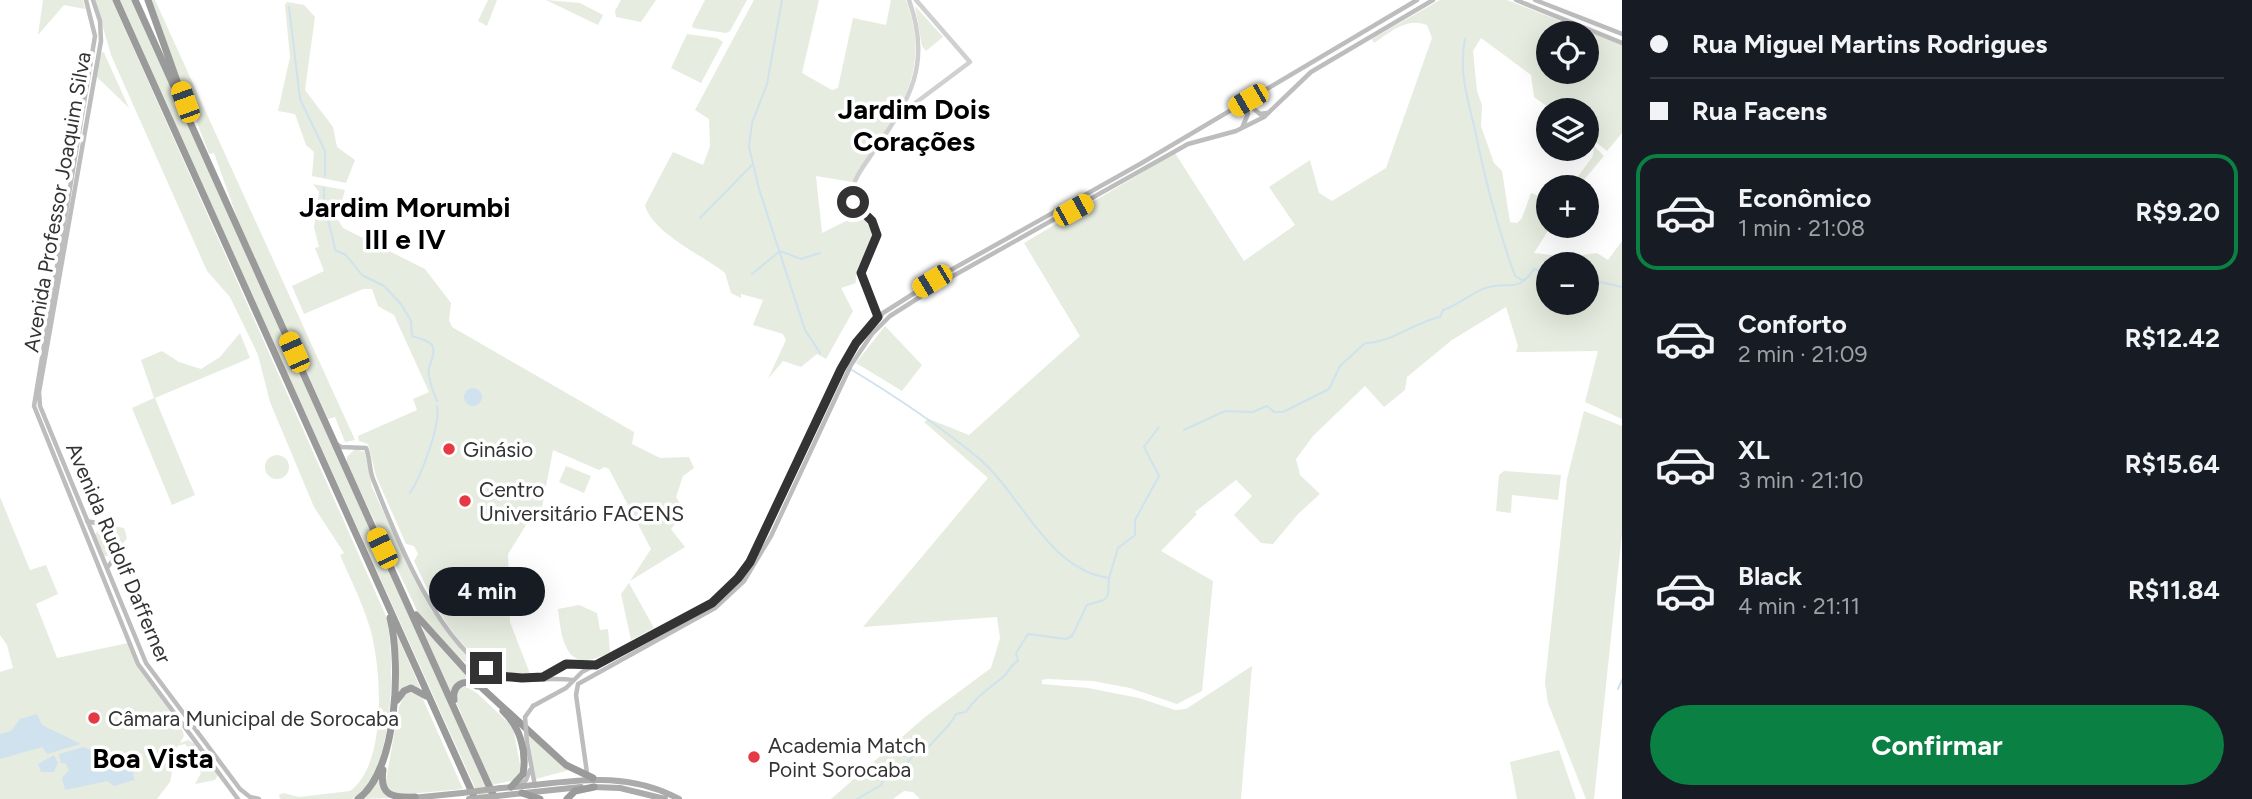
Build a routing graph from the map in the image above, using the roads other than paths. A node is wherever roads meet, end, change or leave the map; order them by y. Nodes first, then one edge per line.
1 (86, 0) edge
2 (116, 0) edge
3 (135, 0) edge
4 (148, 0) edge
5 (909, 0) edge
6 (1418, 0) edge
7 (1433, 0) edge
8 (1516, 0) edge
9 (1535, 0) edge
10 (917, 1) edge
11 (93, 2) edge
12 (911, 7) junction
13 (1622, 34) edge
14 (1622, 43) edge
15 (106, 51) dead end
16 (99, 52) junction
17 (1261, 92) junction
18 (910, 93) junction
19 (918, 100) junction
20 (1232, 109) junction
21 (1271, 111) junction
22 (901, 114) junction
23 (1242, 129) junction
24 (201, 150) junction
25 (978, 255) junction
26 (971, 267) junction
27 (890, 316) junction
28 (878, 317) junction
29 (823, 405) junction
30 (37, 406) junction
31 (819, 435) junction
32 (332, 437) junction
33 (354, 447) junction
34 (347, 471) junction
35 (86, 521) junction
36 (100, 524) dead end
37 (765, 531) junction
38 (769, 541) junction
39 (116, 556) dead end
40 (106, 569) junction
41 (385, 597) junction
42 (405, 597) junction
43 (629, 647) junction
44 (614, 662) junction
45 (596, 665) junction
46 (566, 674) junction
47 (543, 677) junction
48 (587, 677) junction
49 (437, 714) junction
50 (460, 721) junction
51 (189, 722) junction
52 (183, 727) junction
53 (200, 736) junction
54 (192, 739) junction
55 (530, 766) junction
56 (593, 778) junction
57 (534, 784) junction
58 (594, 787) junction
59 (505, 790) junction
60 (523, 793) joint
61 (540, 795) edge
62 (415, 797) edge
63 (238, 799) edge
64 (259, 799) edge
65 (358, 799) edge
66 (404, 799) edge
67 (469, 799) edge
68 (475, 799) edge
69 (495, 799) edge
70 (566, 799) edge
71 (665, 799) edge
72 (679, 799) edge

1 - 30 main road, Avenida Professor Joaquim Silva
2 - 41 highway
3 - 24 highway
4 - 24 highway
5 - 12 street
6 - 17 main road
7 - 21 main road
8 - 14 main road
9 - 13 main road
10 - 12 street
10 - 19 street
11 - 16 main road, Avenida Professor Joaquim Silva
12 - 18 street
15 - 16 main road
16 - 30 main road, Avenida Professor Joaquim Silva
17 - 20 main road
17 - 21 main road
18 - 19 street
18 - 22 street
19 - 22 street
20 - 23 main road
20 - 25 main road
21 - 23 main road
22 - 28 street
23 - 26 main road
24 - 32 highway
25 - 26 main road
25 - 28 main road
26 - 27 main road
27 - 28 main road
27 - 31 main road
28 - 29 main road
29 - 31 main road
29 - 37 main road
30 - 35 main road, Avenida Rudolf Dafferner
30 - 52 main road, Avenida Rudolf Dafferner
31 - 38 main road
32 - 33 main road
32 - 34 highway
33 - 34 main road
33 - 47 main road
34 - 42 highway
35 - 36 main road
35 - 40 main road, Avenida Rudolf Dafferner
37 - 38 main road
37 - 43 main road
38 - 44 main road
39 - 40 main road
40 - 51 main road, Avenida Rudolf Dafferner
41 - 49 highway
41 - 65 highway
42 - 50 highway
42 - 56 highway
43 - 44 main road
43 - 45 main road
44 - 48 main road
45 - 46 main road
45 - 46 main road
46 - 47 main road
46 - 47 main road
46 - 48 main road
46 - 55 main road, bridge
48 - 56 main road
49 - 62 highway
49 - 68 highway
50 - 59 highway
50 - 69 highway
51 - 52 main road
51 - 53 main road, Avenida Rudolf Dafferner
52 - 54 main road, Avenida Rudolf Dafferner
53 - 54 main road
53 - 64 main road, Avenida Rudolf Dafferner
54 - 63 main road, Avenida Rudolf Dafferner
55 - 57 main road
55 - 59 main road
56 - 57 main road
56 - 72 main road
57 - 59 main road
57 - 61 main road
58 - 61 main road
58 - 70 highway
58 - 71 main road
59 - 60 main road
59 - 62 main road, bridge
59 - 67 main road, bridge
60 - 61 highway
62 - 66 main road

